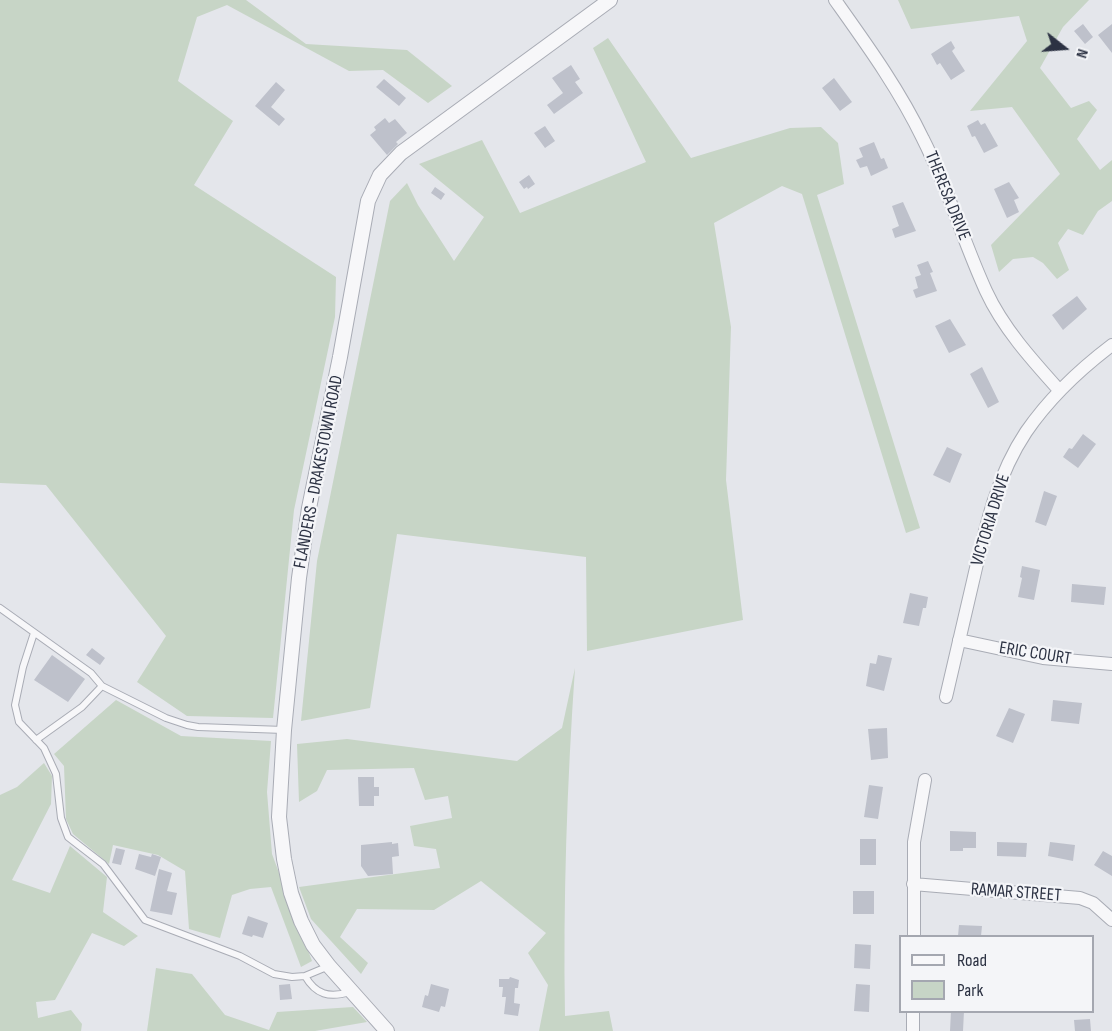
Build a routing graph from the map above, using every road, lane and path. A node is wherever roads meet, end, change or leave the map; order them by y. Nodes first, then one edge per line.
1 (610, 0) edge
2 (834, 0) edge
3 (1112, 345) edge
4 (1059, 390) junction
5 (0, 608) edge
6 (34, 633) junction
7 (959, 640) junction
8 (1112, 664) edge
9 (102, 686) junction
10 (946, 697) dead end
11 (284, 730) junction
12 (36, 741) junction
13 (925, 780) dead end
14 (913, 885) junction
15 (1112, 920) edge
16 (914, 935) edge
17 (329, 966) junction
18 (305, 976) junction
19 (351, 992) junction
20 (913, 1013) edge
21 (387, 1031) edge
22 (913, 1031) edge

1 - 11 street, FLANDERS - DRAKESTOWN ROAD
2 - 4 street, THERESA DRIVE
3 - 4 street, VICTORIA DRIVE
4 - 7 street, VICTORIA DRIVE
5 - 6 lane
6 - 9 lane
6 - 12 lane
7 - 8 street, ERIC COURT
7 - 10 street, VICTORIA DRIVE
9 - 11 lane
9 - 12 lane
11 - 17 street, FLANDERS - DRAKESTOWN ROAD
12 - 18 lane
13 - 14 street
14 - 15 street, RAMAR STREET
14 - 16 street
17 - 18 lane
17 - 19 street, FLANDERS - DRAKESTOWN ROAD
18 - 19 lane
19 - 21 street, FLANDERS - DRAKESTOWN ROAD
20 - 22 street

